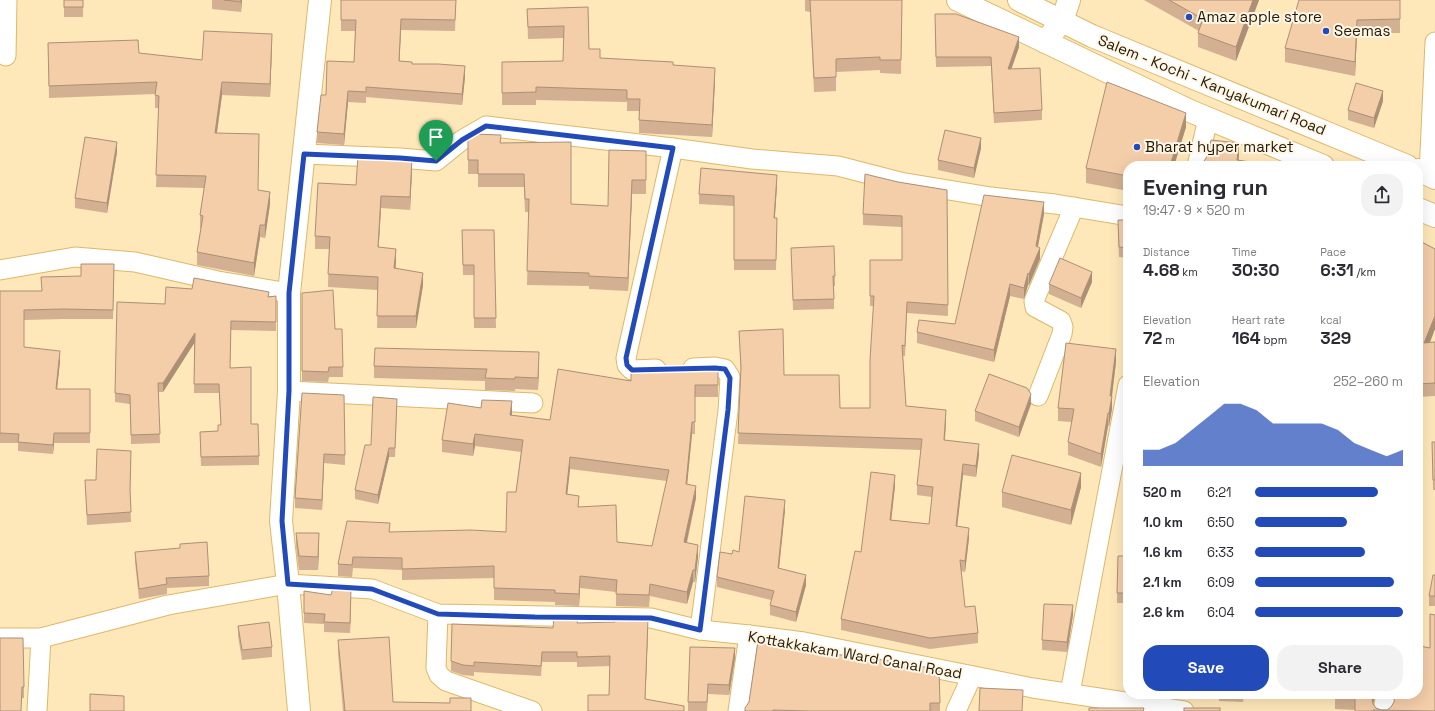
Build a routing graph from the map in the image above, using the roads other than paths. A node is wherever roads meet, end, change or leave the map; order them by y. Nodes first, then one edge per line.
1 (7, 0) edge
2 (320, 0) edge
3 (958, 0) edge
4 (1019, 0) edge
5 (1069, 0) edge
6 (1062, 21) junction
7 (1045, 42) junction
8 (1435, 42) edge
9 (6, 56) dead end
10 (1208, 119) junction
11 (673, 148) junction
12 (304, 154) junction
13 (1198, 161) edge
14 (1311, 161) edge
15 (1395, 161) edge
16 (1427, 174) edge
17 (1074, 207) junction
18 (1423, 211) edge
19 (1123, 215) edge
20 (1435, 216) edge
21 (0, 270) edge
22 (289, 293) junction
23 (289, 391) junction
24 (1038, 396) dead end
25 (533, 403) dead end
26 (1123, 412) edge
27 (288, 584) junction
28 (438, 614) junction
29 (700, 630) junction
30 (749, 635) junction
31 (0, 638) edge
32 (41, 638) junction
33 (972, 676) junction
34 (1070, 694) junction
35 (1385, 699) edge
36 (37, 711) edge
37 (299, 711) edge
38 (532, 711) edge
39 (738, 711) edge
40 (956, 711) edge
41 (1184, 711) edge
42 (1383, 711) edge

1 - 9 street
2 - 12 main road
3 - 7 main road, Salem - Kochi - Kanyakumari Road
4 - 6 main road, Salem - Kochi - Kanyakumari Road
5 - 6 main road
6 - 7 main road
6 - 15 main road, Salem - Kochi - Kanyakumari Road
7 - 10 main road, Salem - Kochi - Kanyakumari Road
8 - 16 street
10 - 13 street
10 - 14 main road, Salem - Kochi - Kanyakumari Road
11 - 12 street
11 - 17 street
11 - 29 street
12 - 22 main road
17 - 19 street
17 - 24 street
18 - 20 main road
21 - 22 street
22 - 23 main road
23 - 25 street
23 - 27 main road
26 - 34 street
27 - 28 street, Kottakkakam Ward Canal Road
27 - 32 street, Kottakkakam Ward Canal Road
27 - 37 main road
28 - 29 street, Kottakkakam Ward Canal Road
28 - 38 street
29 - 30 street, Kottakkakam Ward Canal Road
30 - 33 street, Kottakkakam Ward Canal Road
30 - 39 street
31 - 32 street, Kottakkakam Ward Canal Road
32 - 36 street
33 - 34 street, Kottakkakam Ward Canal Road
33 - 40 street
34 - 41 street, Kottakkakam Ward Canal Road
35 - 42 street

